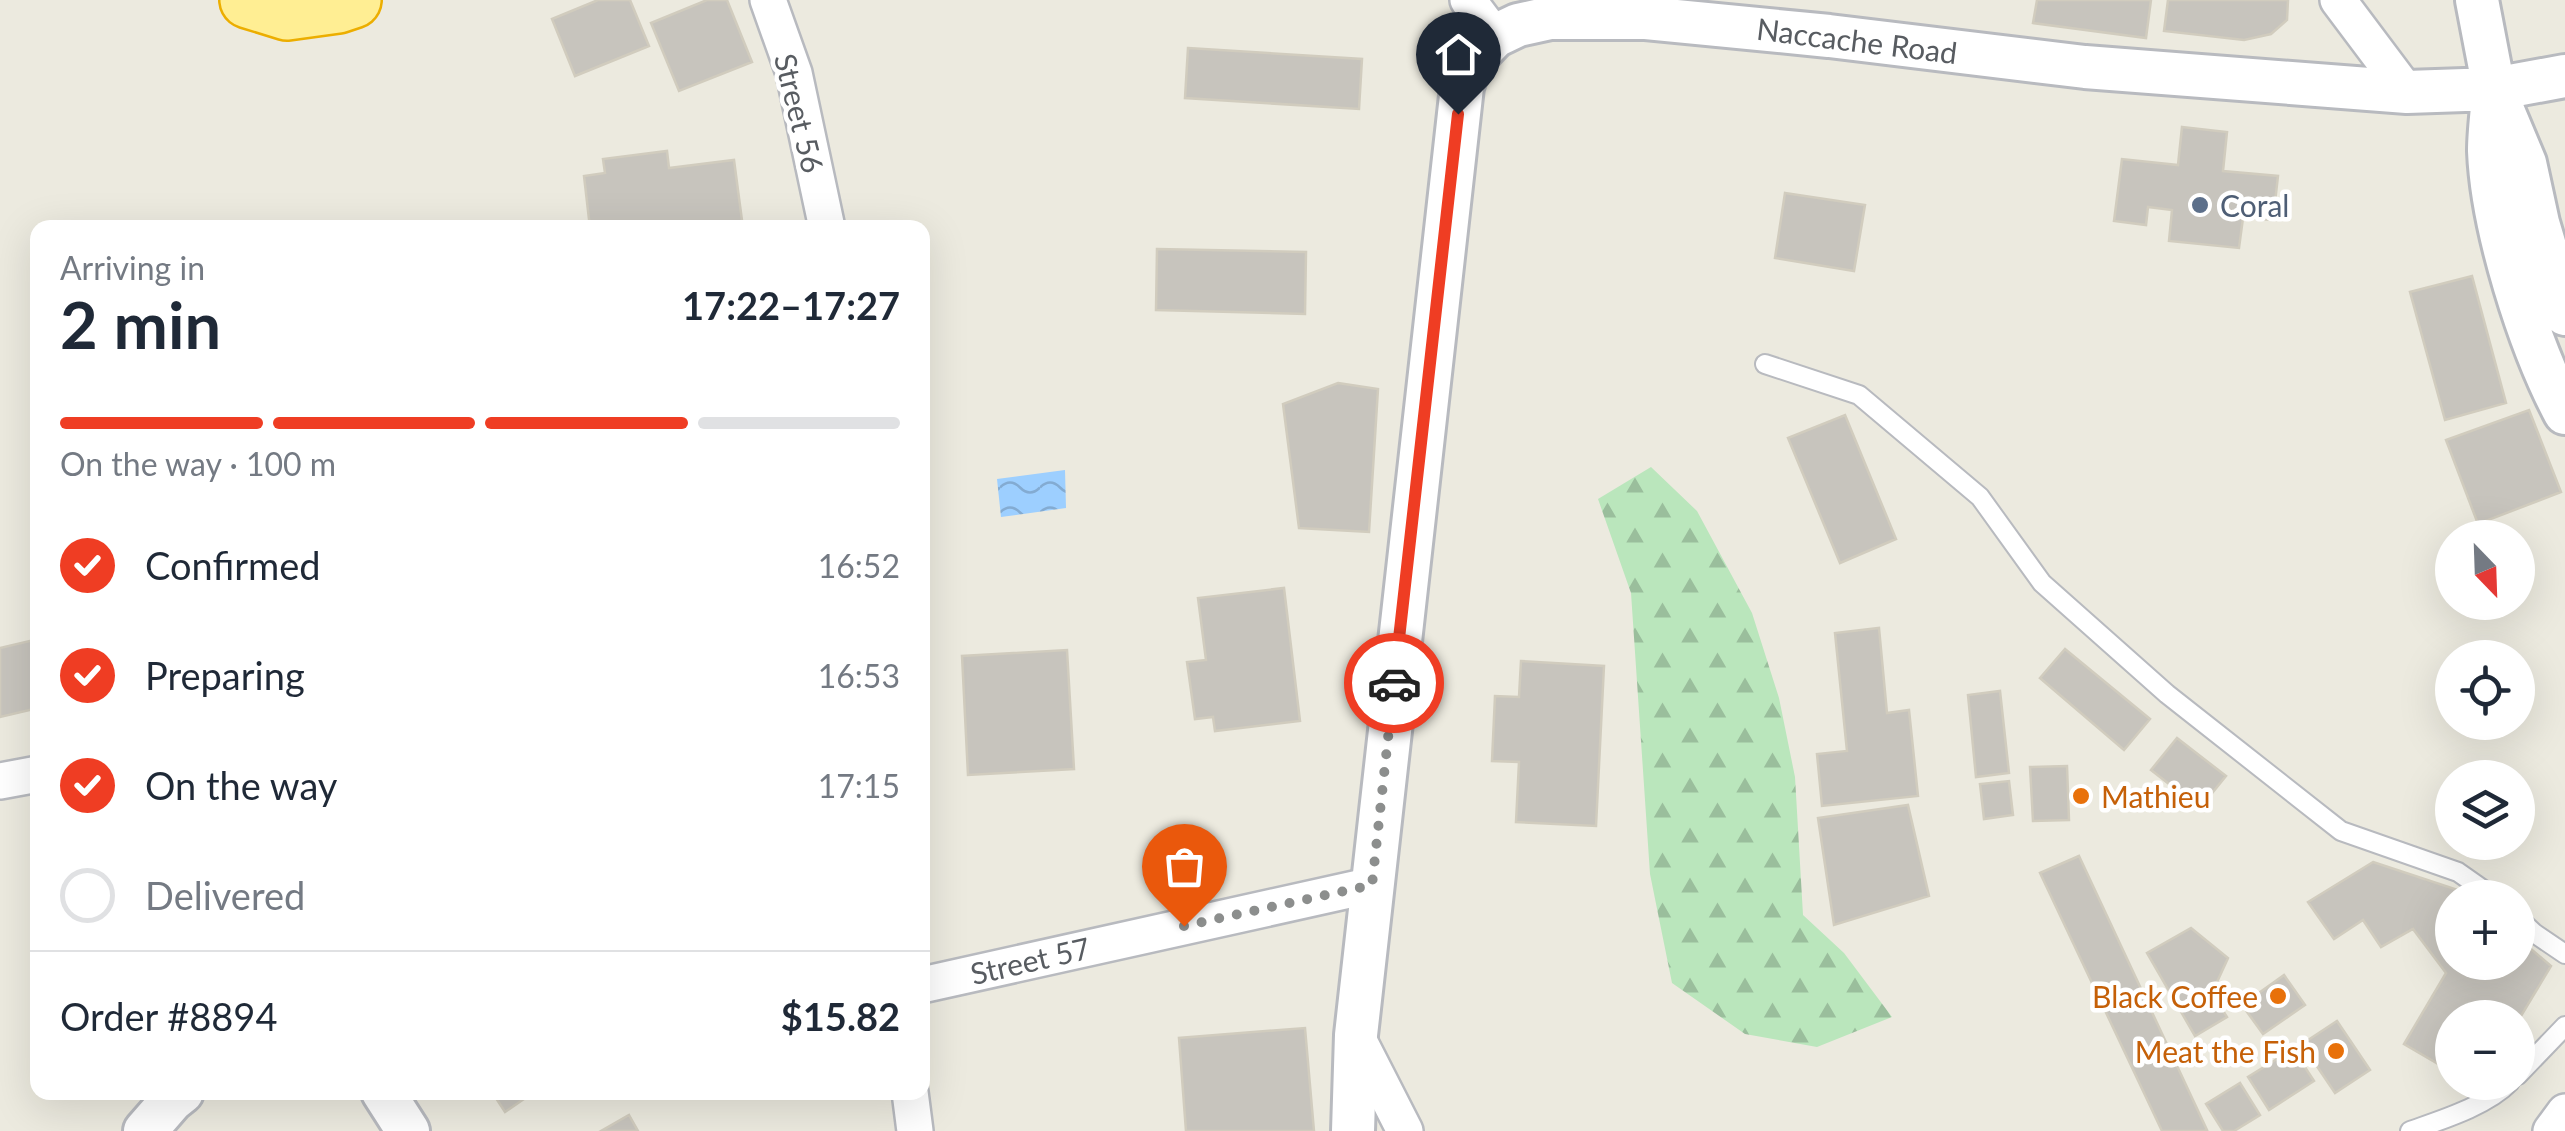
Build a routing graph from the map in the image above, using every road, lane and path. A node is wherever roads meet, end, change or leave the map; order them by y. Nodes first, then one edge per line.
1 (248, 0) edge
2 (352, 0) edge
3 (768, 0) edge
4 (1468, 0) edge
5 (2338, 0) edge
6 (2477, 0) edge
7 (1494, 36) junction
8 (2565, 76) edge
9 (2494, 89) junction
10 (2407, 92) junction
11 (826, 220) edge
12 (2565, 314) edge
13 (1764, 364) dead end
14 (2565, 413) edge
15 (30, 775) edge
16 (0, 781) edge
17 (2469, 880) edge
18 (1372, 885) junction
19 (2535, 934) edge
20 (2565, 954) edge
21 (930, 983) edge
22 (2565, 1026) edge
23 (1356, 1035) junction
24 (2535, 1057) edge
25 (175, 1100) edge
26 (388, 1100) edge
27 (911, 1100) edge
28 (2483, 1100) edge
29 (2565, 1112) edge
30 (146, 1131) edge
31 (408, 1131) edge
32 (915, 1131) edge
33 (1353, 1131) edge
34 (1405, 1131) edge
35 (2410, 1131) edge
36 (2550, 1131) edge

1 - 2 highway
3 - 11 street, Street 56
4 - 7 street
5 - 10 street
6 - 9 street
7 - 10 street, Naccache Road
7 - 18 street
8 - 9 street, Naccache Road
9 - 10 street, Naccache Road
9 - 12 street
9 - 14 street
13 - 17 lane
15 - 16 street
18 - 21 street, Street 57
18 - 23 street
19 - 20 lane
22 - 24 lane
23 - 33 street
23 - 34 street
25 - 30 street
26 - 31 street
27 - 32 street
28 - 35 lane
29 - 36 street

